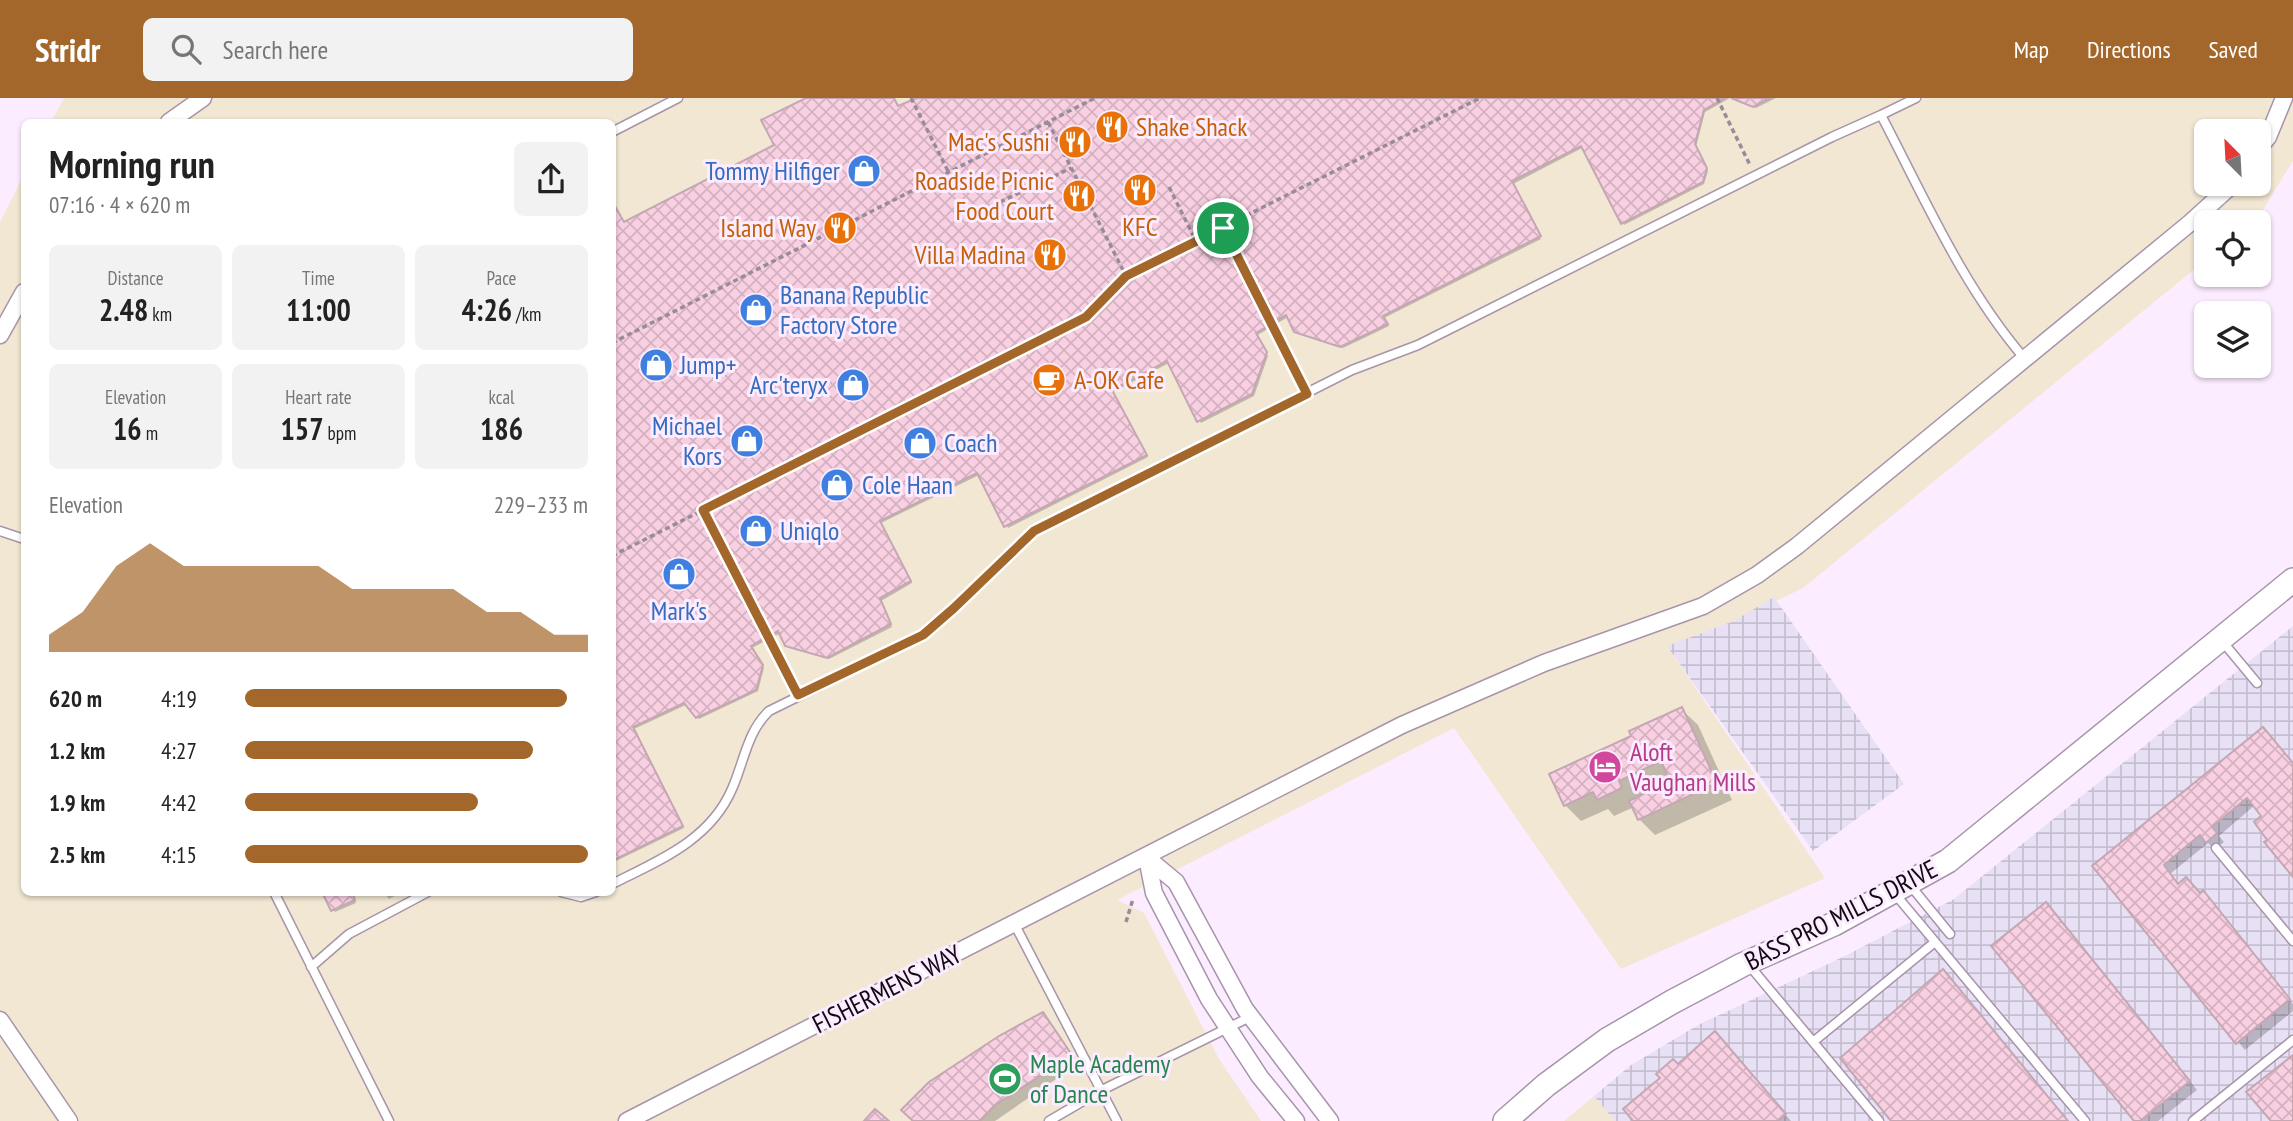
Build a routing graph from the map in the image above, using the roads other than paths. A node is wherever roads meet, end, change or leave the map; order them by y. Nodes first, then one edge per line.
1 (203, 98) edge
2 (678, 98) edge
3 (1916, 98) edge
4 (2284, 98) edge
5 (1881, 116) junction
6 (173, 119) edge
7 (2272, 122) edge
8 (616, 130) edge
9 (2219, 196) edge
10 (21, 297) edge
11 (0, 335) edge
12 (2025, 359) junction
13 (0, 531) edge
14 (21, 538) edge
15 (2293, 580) edge
16 (2222, 641) junction
17 (2257, 683) dead end
18 (2216, 848) dead end
19 (1147, 858) junction
20 (616, 882) edge
21 (1901, 887) junction
22 (276, 896) edge
23 (420, 896) edge
24 (1015, 925) junction
25 (1950, 934) dead end
26 (2293, 941) edge
27 (1935, 942) junction
28 (1747, 962) junction
29 (311, 967) junction
30 (1250, 1017) junction
31 (0, 1020) edge
32 (1228, 1028) junction
33 (2293, 1040) edge
34 (1813, 1042) junction
35 (1102, 1090) junction
36 (69, 1121) edge
37 (389, 1121) edge
38 (627, 1121) edge
39 (1049, 1121) edge
40 (1117, 1121) edge
41 (1296, 1121) edge
42 (1330, 1121) edge
43 (1505, 1121) edge
44 (1879, 1121) edge
45 (2085, 1121) edge
46 (2193, 1121) edge

1 - 6 street
2 - 8 lane
3 - 5 lane
4 - 7 street
5 - 12 lane
5 - 20 lane
9 - 12 street, FISHERMENS WAY
10 - 11 street
12 - 19 street, FISHERMENS WAY
13 - 14 lane
15 - 16 street, BASS PRO MILLS DRIVE
16 - 17 lane
16 - 21 street, BASS PRO MILLS DRIVE
18 - 26 lane
19 - 24 street, FISHERMENS WAY
19 - 30 street
19 - 32 street
21 - 25 lane
21 - 27 lane
21 - 28 street, BASS PRO MILLS DRIVE
22 - 29 lane
23 - 29 lane
24 - 35 lane
24 - 38 street, FISHERMENS WAY
27 - 34 lane
27 - 45 lane
28 - 34 lane
28 - 43 street, BASS PRO MILLS DRIVE
29 - 37 lane
30 - 32 lane
30 - 42 street
31 - 36 street
32 - 35 lane
32 - 41 street
33 - 46 lane
34 - 44 lane
35 - 39 lane
35 - 40 lane

